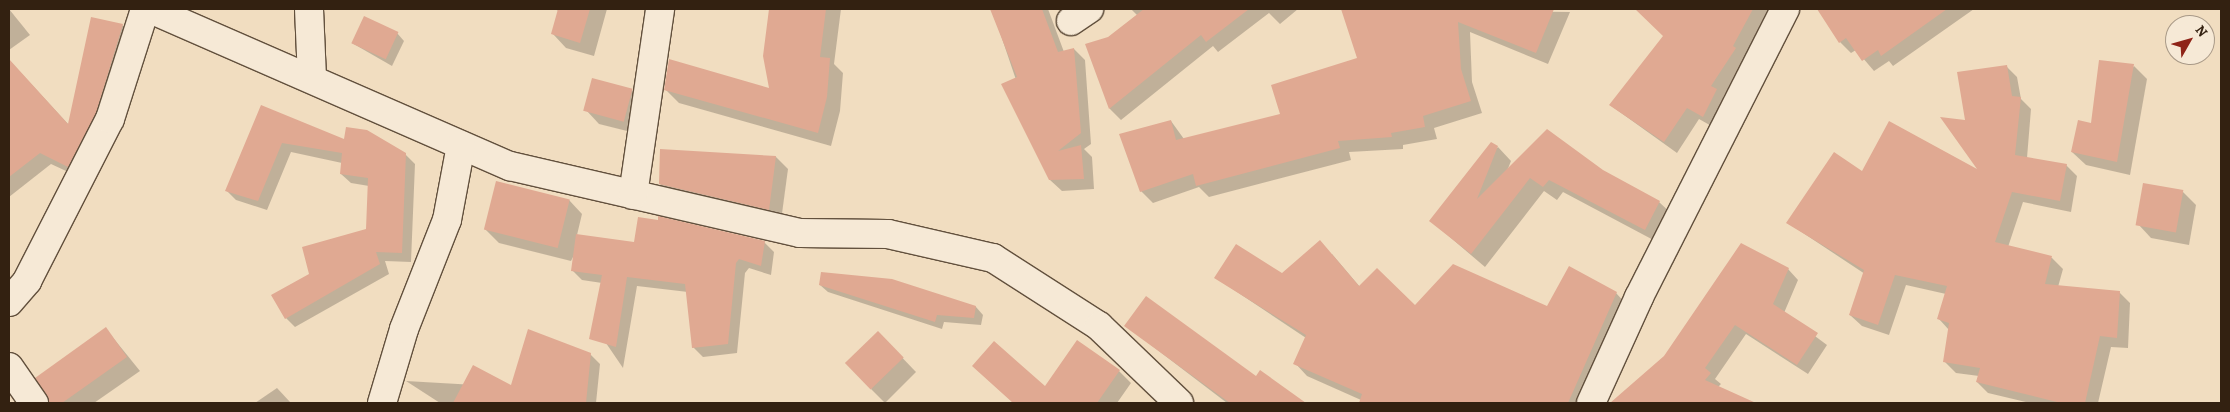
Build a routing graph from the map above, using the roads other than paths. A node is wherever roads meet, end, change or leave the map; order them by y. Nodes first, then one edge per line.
1 (145, 9) edge
2 (150, 9) edge
3 (310, 9) edge
4 (660, 9) edge
5 (1785, 9) edge
6 (312, 77) junction
7 (461, 145) junction
8 (633, 196) junction
9 (9, 302) edge
10 (9, 367) edge
11 (1162, 398) edge
12 (34, 403) edge
13 (382, 403) edge
14 (1591, 403) edge

1 - 9 street
2 - 6 street
3 - 6 street
4 - 8 street
5 - 14 street
6 - 7 street
7 - 8 street
7 - 13 street
8 - 11 street
10 - 12 street

